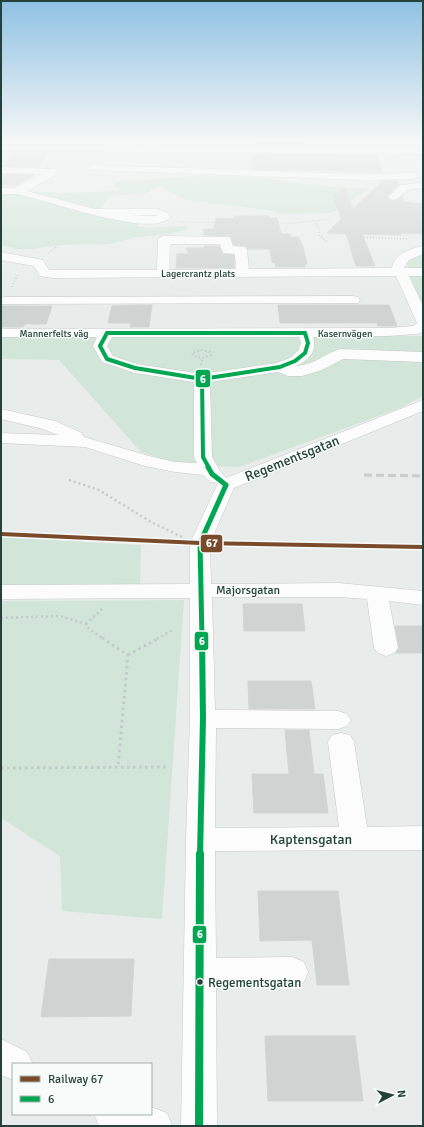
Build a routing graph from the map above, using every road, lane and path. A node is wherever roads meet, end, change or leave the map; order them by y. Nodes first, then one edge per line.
1 (26, 194) edge
2 (46, 194) edge
3 (397, 194) edge
4 (36, 196) junction
5 (393, 197) dead end
6 (329, 219) dead end
7 (320, 220) junction
8 (158, 221) joint
9 (358, 237) dead end
10 (390, 238) dead end
11 (327, 242) dead end
12 (56, 247) dead end
13 (423, 250) edge
14 (50, 251) dead end
15 (1, 256) edge
16 (423, 272) edge
17 (243, 273) junction
18 (400, 273) junction
19 (163, 274) junction
20 (353, 300) dead end
21 (5, 301) dead end
22 (423, 321) edge
23 (423, 326) edge
24 (1, 333) edge
25 (107, 333) junction
26 (305, 333) junction
27 (423, 357) edge
28 (203, 358) junction
29 (280, 367) junction
30 (202, 372) junction
31 (423, 405) edge
32 (1, 414) edge
33 (1, 438) edge
34 (87, 442) junction
35 (210, 470) junction
36 (69, 480) dead end
37 (226, 484) junction
38 (202, 540) junction
39 (200, 590) junction
40 (1, 592) edge
41 (377, 594) junction
42 (423, 598) edge
43 (1, 618) edge
44 (174, 629) dead end
45 (386, 648) dead end
46 (128, 655) junction
47 (203, 719) junction
48 (118, 767) junction
49 (167, 767) dead end
50 (1, 768) edge
51 (423, 838) edge
52 (355, 839) junction
53 (200, 840) junction
54 (292, 972) dead end
55 (200, 973) junction
56 (1, 1056) edge
57 (13, 1063) edge
58 (116, 1115) edge
59 (154, 1126) edge
60 (199, 1126) edge

1 - 4 street
2 - 4 street
3 - 5 street
4 - 8 street
6 - 7 path
7 - 8 path
7 - 11 path
9 - 10 path
12 - 14 path
13 - 18 street
15 - 19 street, Lagercrantz plats
16 - 18 street, Lagercrantz plats
17 - 18 street, Lagercrantz plats
17 - 19 street, Lagercrantz plats
17 - 19 street
18 - 22 street
20 - 21 street
23 - 26 street, Kasernvägen
24 - 25 street, Mannerfelts väg
25 - 26 street, Mannerfelts väg
25 - 30 street, Kasernvägen
26 - 29 street, Kasernvägen
27 - 29 street
28 - 28 path
28 - 30 path
29 - 30 street, Kasernvägen
30 - 35 street
31 - 37 street, Regementsgatan
32 - 34 street
33 - 34 street
34 - 35 street
35 - 37 street
36 - 38 path
37 - 38 street
38 - 39 street
39 - 40 street, Majorsgatan
39 - 41 street, Majorsgatan
39 - 47 street
41 - 42 street, Majorsgatan
41 - 45 street
43 - 46 path
44 - 46 path
46 - 48 path
47 - 52 street
47 - 53 street
48 - 49 path
48 - 50 path
51 - 52 street, Kaptensgatan
52 - 53 street, Kaptensgatan
53 - 55 street
54 - 55 street
55 - 60 street
56 - 57 street
58 - 59 street

